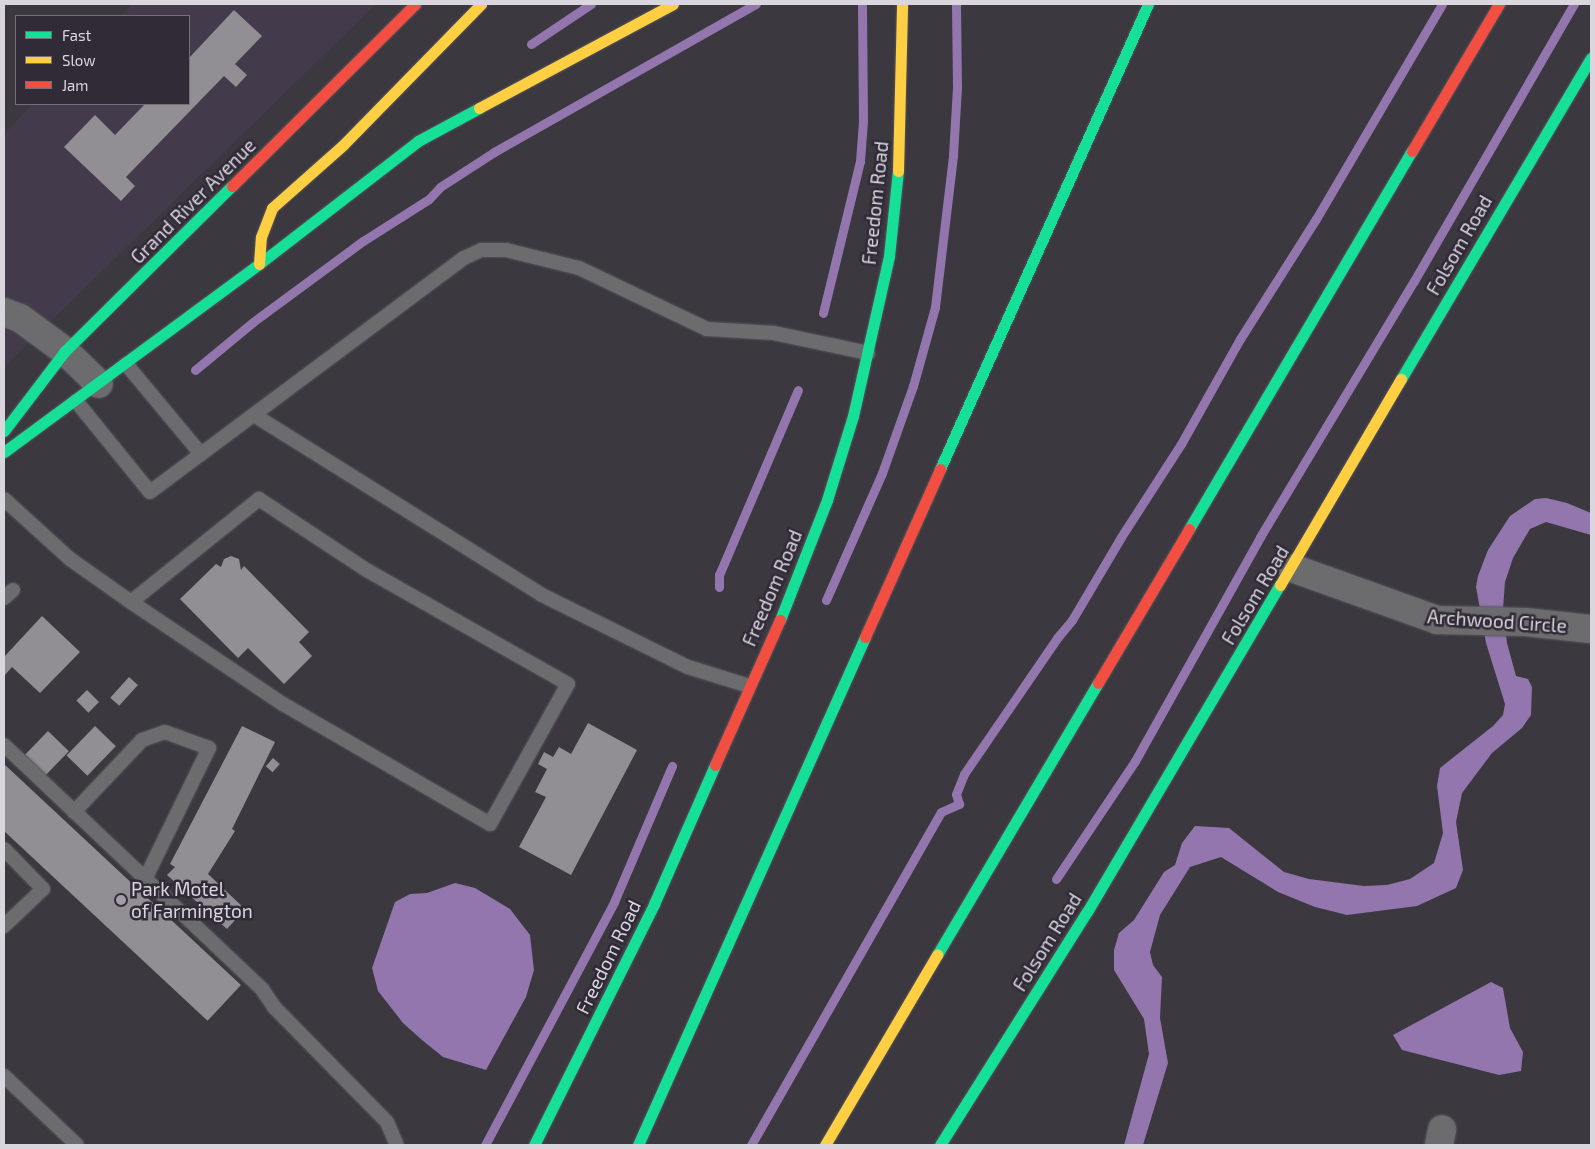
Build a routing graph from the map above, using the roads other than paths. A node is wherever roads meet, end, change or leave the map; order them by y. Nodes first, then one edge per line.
1 (415, 4) edge
2 (480, 4) edge
3 (673, 4) edge
4 (902, 4) edge
5 (1148, 4) edge
6 (1499, 4) edge
7 (1591, 58) edge
8 (259, 264) junction
9 (4, 312) edge
10 (65, 351) junction
11 (868, 353) junction
12 (126, 364) junction
13 (99, 384) junction
14 (76, 401) junction
15 (254, 415) junction
16 (4, 431) edge
17 (4, 452) edge
18 (201, 454) junction
19 (4, 499) edge
20 (1292, 568) junction
21 (132, 602) junction
22 (1591, 629) edge
23 (749, 686) junction
24 (4, 746) edge
25 (74, 812) junction
26 (4, 849) edge
27 (145, 879) junction
28 (4, 926) edge
29 (4, 1076) edge
30 (77, 1145) edge
31 (396, 1145) edge
32 (534, 1145) edge
33 (638, 1145) edge
34 (825, 1145) edge
35 (940, 1145) edge

1 - 10 main road, Grand River Avenue
2 - 8 main road
3 - 8 main road
4 - 11 main road, Freedom Road
5 - 33 main road
6 - 34 main road
7 - 20 main road, Folsom Road
8 - 12 main road
9 - 10 street
10 - 13 street
10 - 16 main road, Grand River Avenue
11 - 15 lane
11 - 23 main road, Freedom Road
12 - 13 main road
12 - 18 lane
13 - 14 main road
14 - 17 main road
14 - 18 lane
15 - 18 lane
15 - 23 lane
19 - 21 lane
20 - 22 street, Archwood Circle
20 - 35 main road, Folsom Road
21 - 21 lane
23 - 32 main road, Freedom Road
24 - 25 lane
25 - 27 lane
25 - 27 lane
26 - 28 lane
27 - 31 lane
29 - 30 lane

